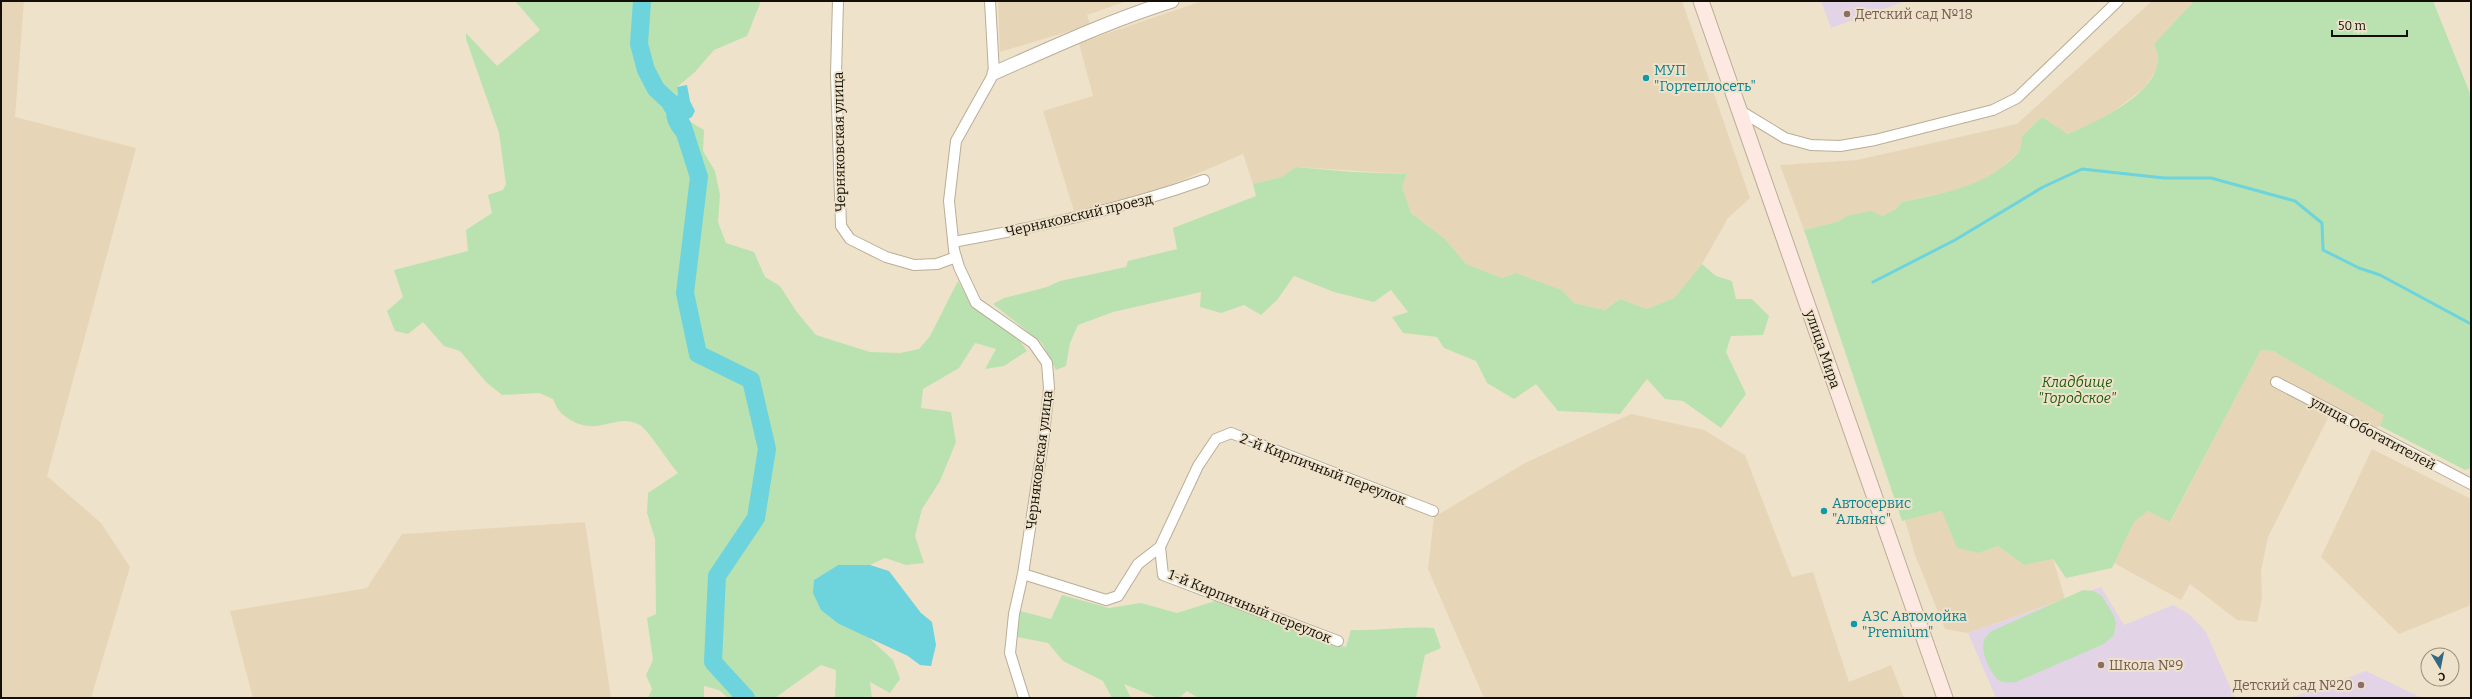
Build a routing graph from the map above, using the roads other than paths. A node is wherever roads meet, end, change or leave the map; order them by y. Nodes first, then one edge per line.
1 (838, 1) edge
2 (990, 1) edge
3 (1172, 1) edge
4 (1701, 1) edge
5 (2118, 1) edge
6 (1156, 3) edge
7 (994, 73) junction
8 (1739, 110) junction
9 (1204, 180) dead end
10 (953, 242) junction
11 (956, 257) junction
12 (2276, 382) dead end
13 (2471, 484) edge
14 (1432, 511) dead end
15 (1160, 547) junction
16 (1023, 574) junction
17 (1338, 641) dead end
18 (1024, 698) edge
19 (1945, 698) edge

1 - 11 street, Черняковская улица
2 - 7 street
3 - 6 street
4 - 8 main road, улица Мира
5 - 8 street
6 - 7 street
7 - 10 street, Черняковская улица
8 - 19 main road, улица Мира
9 - 10 street, Черняковский проезд
10 - 11 street, Черняковская улица
11 - 16 street, Черняковская улица
12 - 13 street, улица Обогатителей
14 - 15 street, 2-й Кирпичный переулок
15 - 16 street
15 - 17 street, 1-й Кирпичный переулок
16 - 18 street, Черняковская улица

